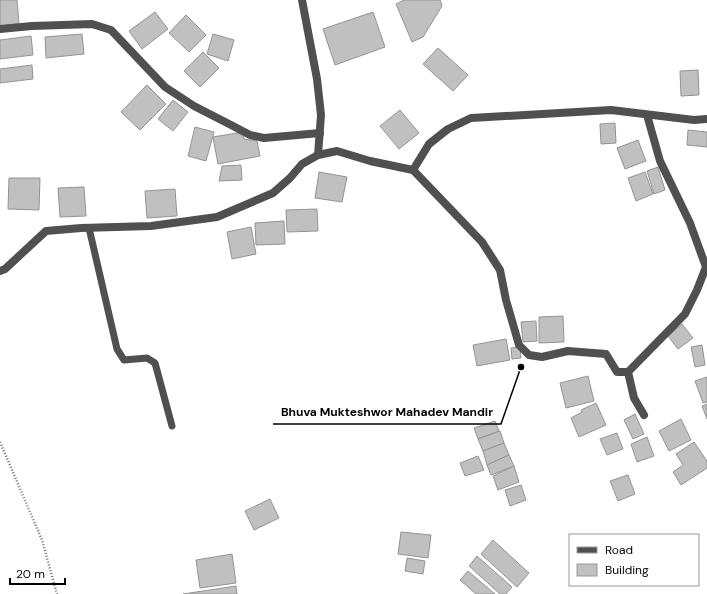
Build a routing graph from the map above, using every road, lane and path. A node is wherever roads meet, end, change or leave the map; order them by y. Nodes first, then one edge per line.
1 (302, 0) edge
2 (0, 29) edge
3 (647, 115) junction
4 (707, 120) edge
5 (320, 133) junction
6 (318, 155) junction
7 (412, 170) junction
8 (89, 228) junction
9 (0, 271) edge
10 (628, 372) junction
11 (644, 415) dead end
12 (172, 426) dead end
13 (0, 442) edge
14 (57, 594) edge

1 - 5 street
2 - 5 street
3 - 4 street
3 - 7 street
3 - 10 street
5 - 6 street
6 - 7 street
6 - 8 street
7 - 10 street
8 - 9 street
8 - 12 lane
10 - 11 street
13 - 14 path

